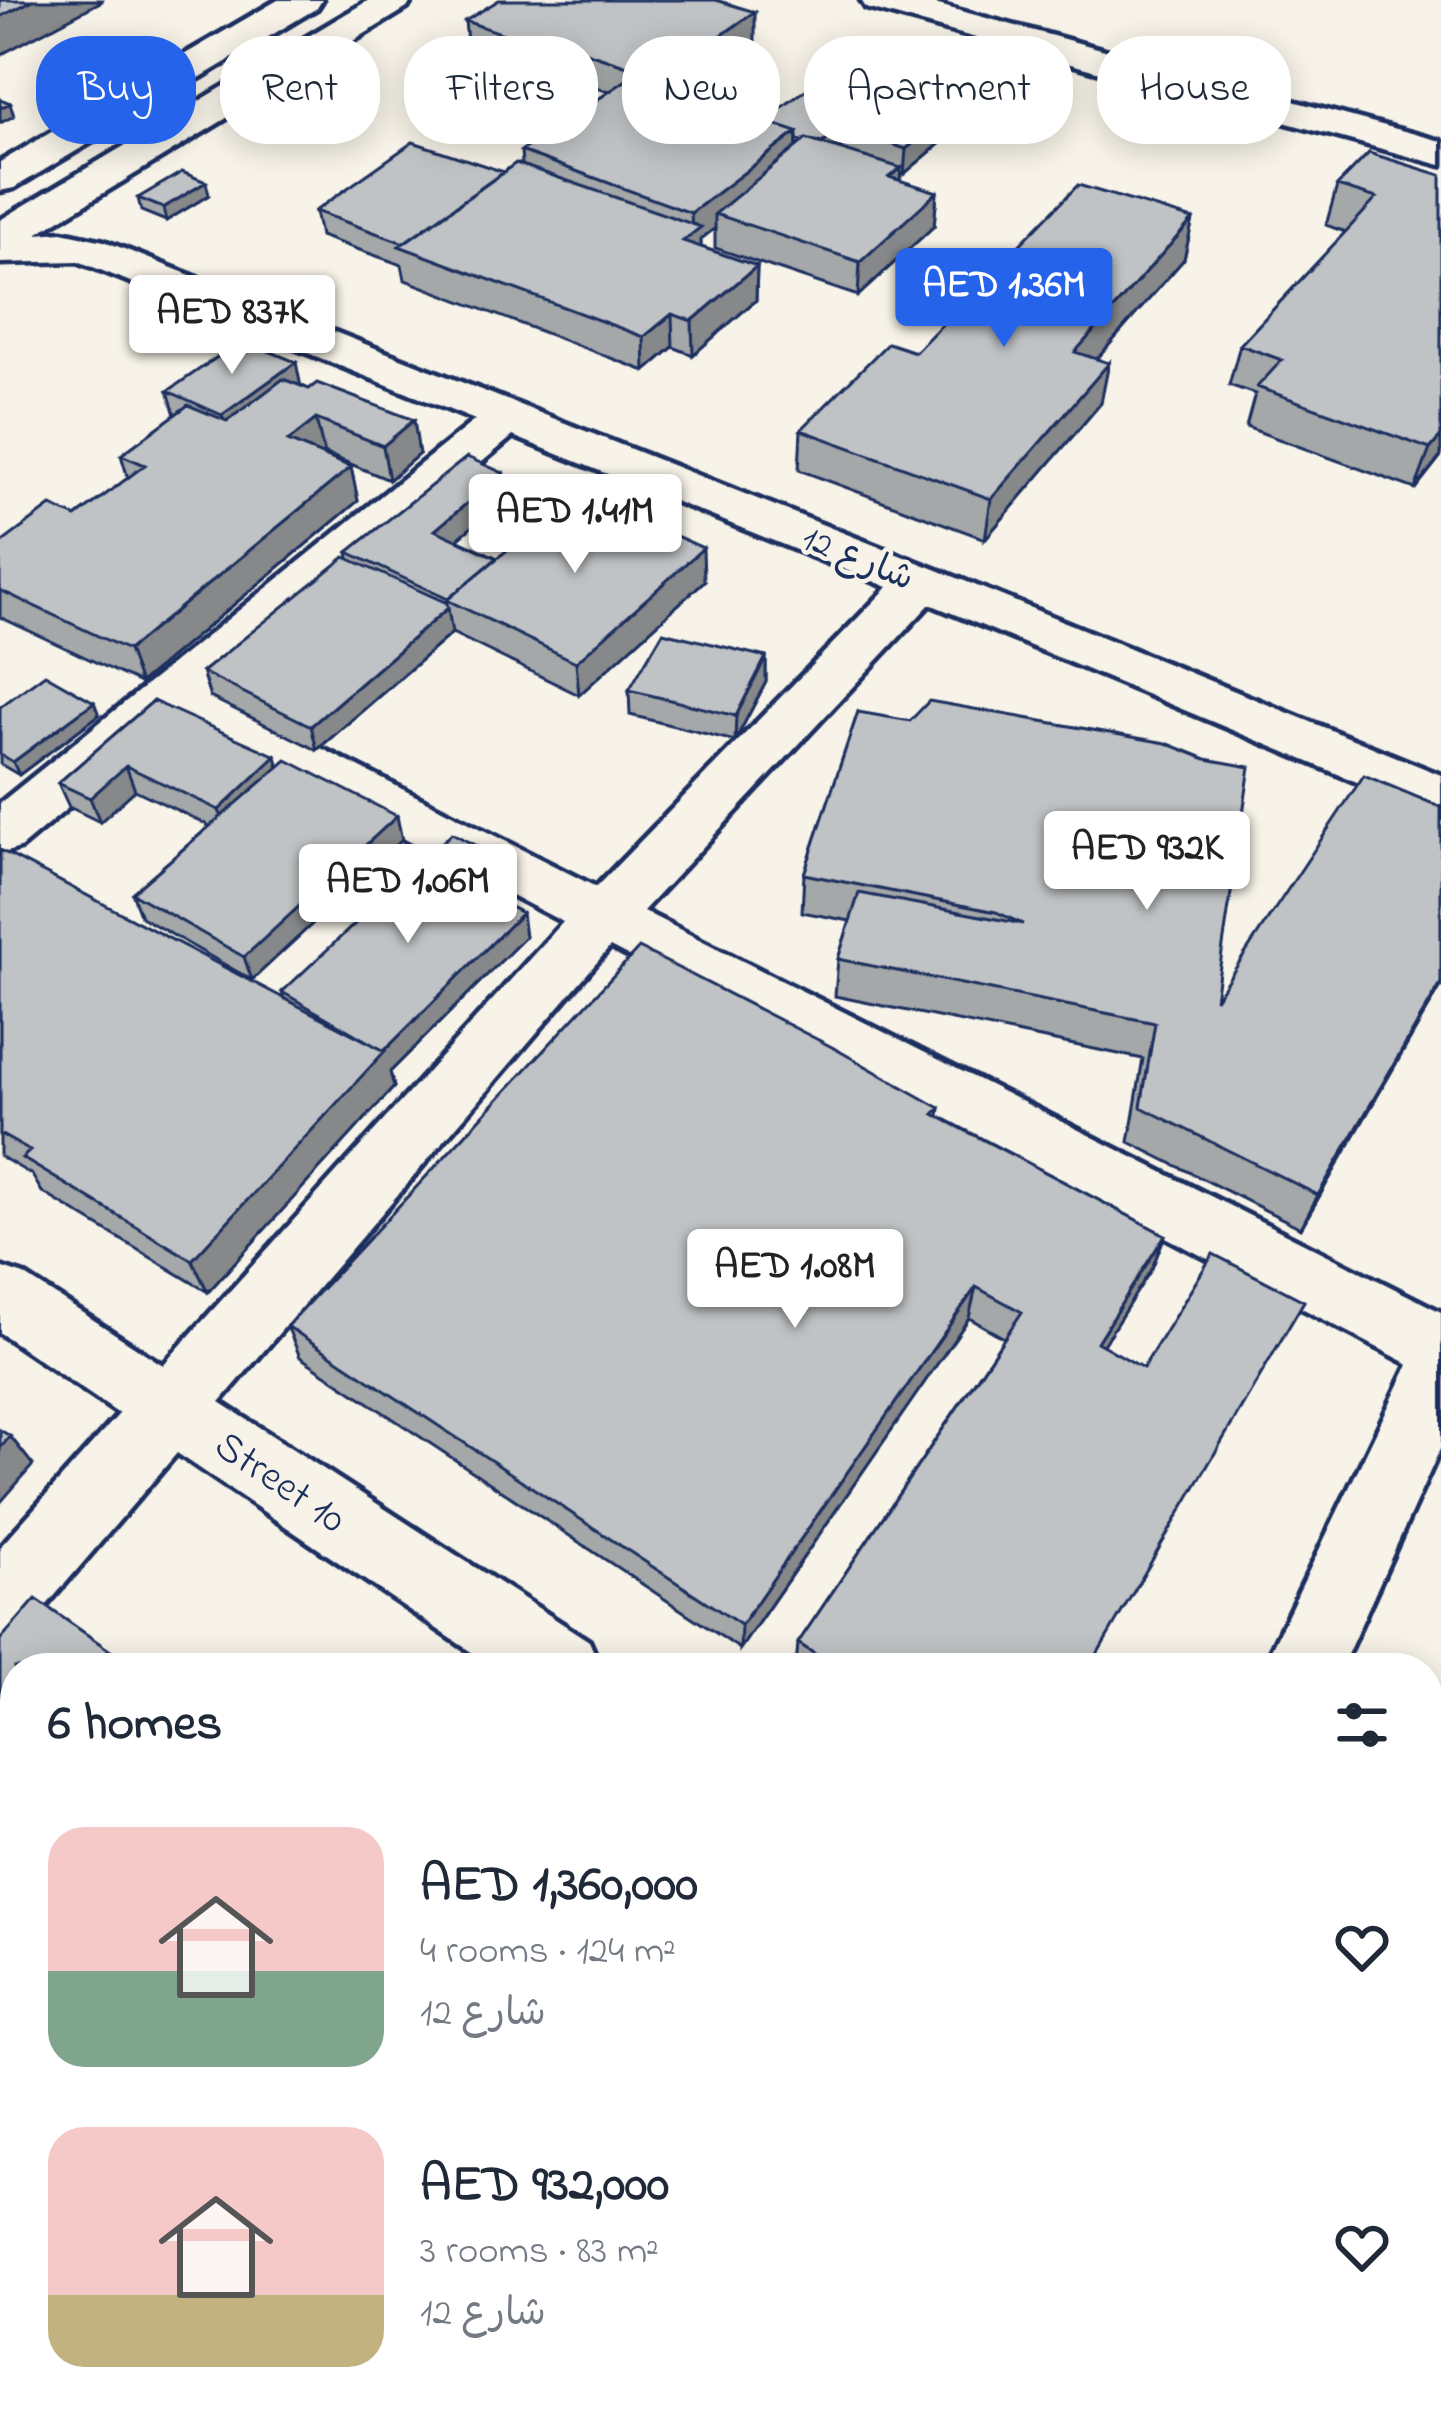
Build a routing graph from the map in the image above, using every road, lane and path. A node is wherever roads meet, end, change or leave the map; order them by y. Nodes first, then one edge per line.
1 (304, 0) edge
2 (359, 0) edge
3 (394, 0) edge
4 (880, 0) edge
5 (314, 36) edge
6 (334, 36) edge
7 (220, 105) edge
8 (1441, 153) edge
9 (42, 155) junction
10 (0, 165) edge
11 (0, 179) edge
12 (0, 238) edge
13 (0, 250) edge
14 (509, 416) junction
15 (922, 582) junction
16 (167, 693) junction
17 (1441, 797) edge
18 (0, 834) edge
19 (601, 919) junction
20 (0, 1295) edge
21 (1441, 1346) edge
22 (1441, 1370) edge
23 (173, 1407) junction
24 (0, 1602) edge
25 (540, 1653) edge
26 (1308, 1653) edge

1 - 9 street
2 - 5 street
3 - 6 street
4 - 8 street
7 - 12 street
9 - 10 street
9 - 11 street
13 - 14 street, شارع 12
14 - 15 street, شارع 12
14 - 16 street
15 - 17 street, شارع 12
15 - 19 street
16 - 18 street
16 - 19 street
19 - 21 street
19 - 23 street
20 - 23 street, Street 10
22 - 26 street
23 - 24 street
23 - 25 street, Street 10

